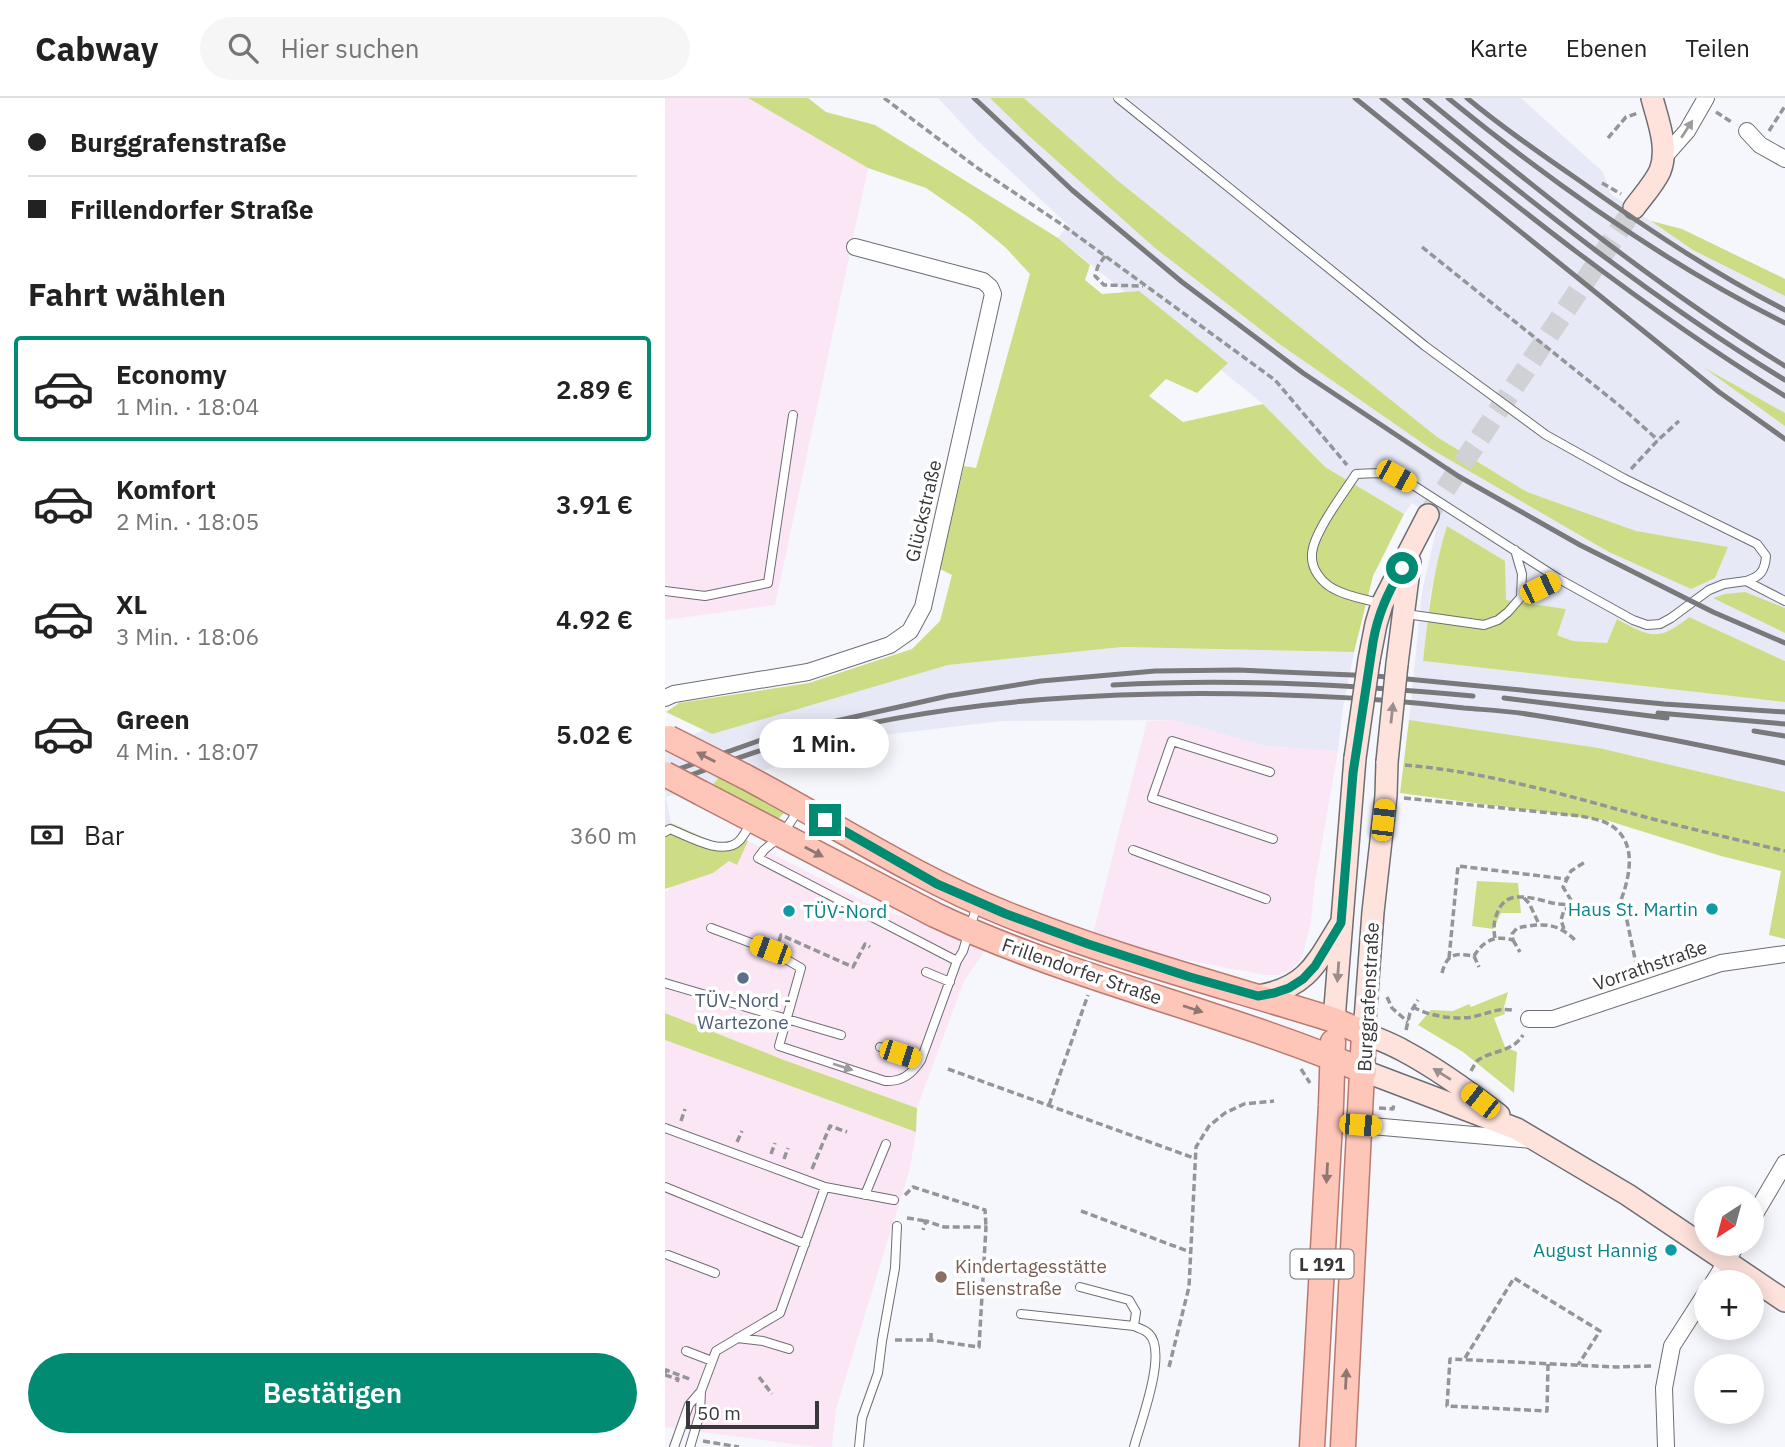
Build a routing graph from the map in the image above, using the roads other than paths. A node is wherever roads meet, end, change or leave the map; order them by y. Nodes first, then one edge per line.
1 (1118, 98) edge
2 (1652, 98) edge
3 (1706, 98) edge
4 (1744, 129) road end
5 (1664, 157) junction
6 (1785, 159) edge
7 (1634, 208) tunnel mouth
8 (855, 247) dead end
9 (793, 415) dead end
10 (1428, 515) tunnel mouth
11 (1411, 549) junction
12 (1515, 550) junction
13 (1559, 579) junction
14 (1746, 582) junction
15 (665, 591) edge
16 (1521, 597) junction
17 (1785, 601) edge
18 (1382, 604) junction
19 (1404, 613) junction
20 (665, 698) edge
21 (667, 736) edge
22 (1270, 772) dead end
23 (665, 774) edge
24 (801, 806) junction
25 (753, 820) junction
26 (665, 832) edge
27 (782, 835) junction
28 (1273, 839) dead end
29 (1133, 850) dead end
30 (1266, 899) dead end
31 (978, 902) junction
32 (1341, 923) junction
33 (711, 928) dead end
34 (969, 931) junction
35 (773, 952) junction
36 (1785, 954) edge
37 (957, 961) junction
38 (770, 962) dead end
39 (926, 972) dead end
40 (950, 982) junction
41 (665, 983) edge
42 (1258, 996) junction
43 (1529, 1019) road end
44 (786, 1020) junction
45 (1334, 1020) junction
46 (1364, 1033) junction
47 (841, 1035) dead end
48 (880, 1047) dead end
49 (1332, 1057) junction
50 (921, 1060) junction
51 (1364, 1070) junction
52 (1360, 1125) junction
53 (665, 1128) edge
54 (1517, 1129) junction
55 (1538, 1141) junction
56 (886, 1144) dead end
57 (1785, 1163) edge
58 (825, 1187) junction
59 (665, 1188) edge
60 (865, 1195) junction
61 (1764, 1199) edge
62 (894, 1200) dead end
63 (897, 1226) dead end
64 (1694, 1232) edge
65 (804, 1244) junction
66 (668, 1255) dead end
67 (1735, 1256) edge
68 (715, 1273) dead end
69 (1080, 1287) dead end
70 (1785, 1301) edge
71 (1694, 1312) edge
72 (1021, 1314) dead end
73 (1134, 1326) junction
74 (737, 1338) junction
75 (789, 1349) dead end
76 (686, 1351) dead end
77 (712, 1361) junction
78 (702, 1388) junction
79 (674, 1447) edge
80 (690, 1447) edge
81 (859, 1447) edge
82 (1134, 1447) edge
83 (1313, 1447) edge
84 (1343, 1447) edge
85 (1666, 1447) edge

1 - 14 lane
2 - 5 main road
5 -> 3 street
4 - 6 street
5 - 7 main road
8 - 20 street, Glückstraße
9 - 15 lane
10 - 11 main road, Burggrafenstraße
11 - 18 main road, Burggrafenstraße
11 - 19 main road, Burggrafenstraße
12 - 13 lane
12 - 16 lane
12 - 18 lane
13 - 14 lane
13 - 16 lane
14 - 17 lane
16 - 19 lane
18 - 32 main road, Burggrafenstraße, bridge
46 -> 19 main road, Burggrafenstraße, bridge
24 -> 21 main road, Frillendorfer Straße, bridge
22 - 28 lane
23 - 25 main road, Frillendorfer Straße, bridge
24 - 27 lane
24 - 31 main road, Frillendorfer Straße
25 - 26 lane
25 - 27 main road, Frillendorfer Straße
27 -> 34 main road, Frillendorfer Straße
27 - 37 lane
29 - 30 lane
31 - 34 lane
31 - 42 main road, Frillendorfer Straße
32 - 42 main road
32 -> 45 main road, Burggrafenstraße
33 - 35 lane
34 - 37 lane
34 -> 49 main road, Frillendorfer Straße
35 - 38 lane
35 - 44 lane
36 - 43 street, Vorrathstraße
37 - 40 lane
39 - 40 lane
40 - 50 lane
41 - 44 lane
42 - 45 main road, Frillendorfer Straße
44 - 47 lane
44 -> 50 lane
45 - 46 main road, Frillendorfer Straße
45 - 49 main road, Burggrafenstraße
46 - 51 main road, Burggrafenstraße
54 -> 46 main road, Frillendorfer Straße
48 - 50 lane
49 - 51 main road, Frillendorfer Straße
49 -> 83 main road, Burggrafenstraße / L 191
51 - 52 main road, Burggrafenstraße / L 191
51 - 54 main road, Frillendorfer Straße
52 - 55 street, Frillendorfer Straße
84 -> 52 main road, Burggrafenstraße / L 191
53 - 58 lane
54 - 55 main road, Frillendorfer Straße
55 - 64 main road, Frillendorfer Straße
56 - 60 lane
57 - 61 street
58 - 60 lane
58 - 65 lane
59 - 65 lane
60 - 62 lane
63 - 81 lane
65 - 74 lane
66 - 68 lane
67 - 70 main road, Frillendorfer Straße
69 - 73 lane
71 - 85 street
72 - 73 lane
73 - 82 lane
74 - 75 lane
74 - 77 lane
76 - 77 lane
77 - 78 lane
78 - 79 lane
78 - 80 lane

